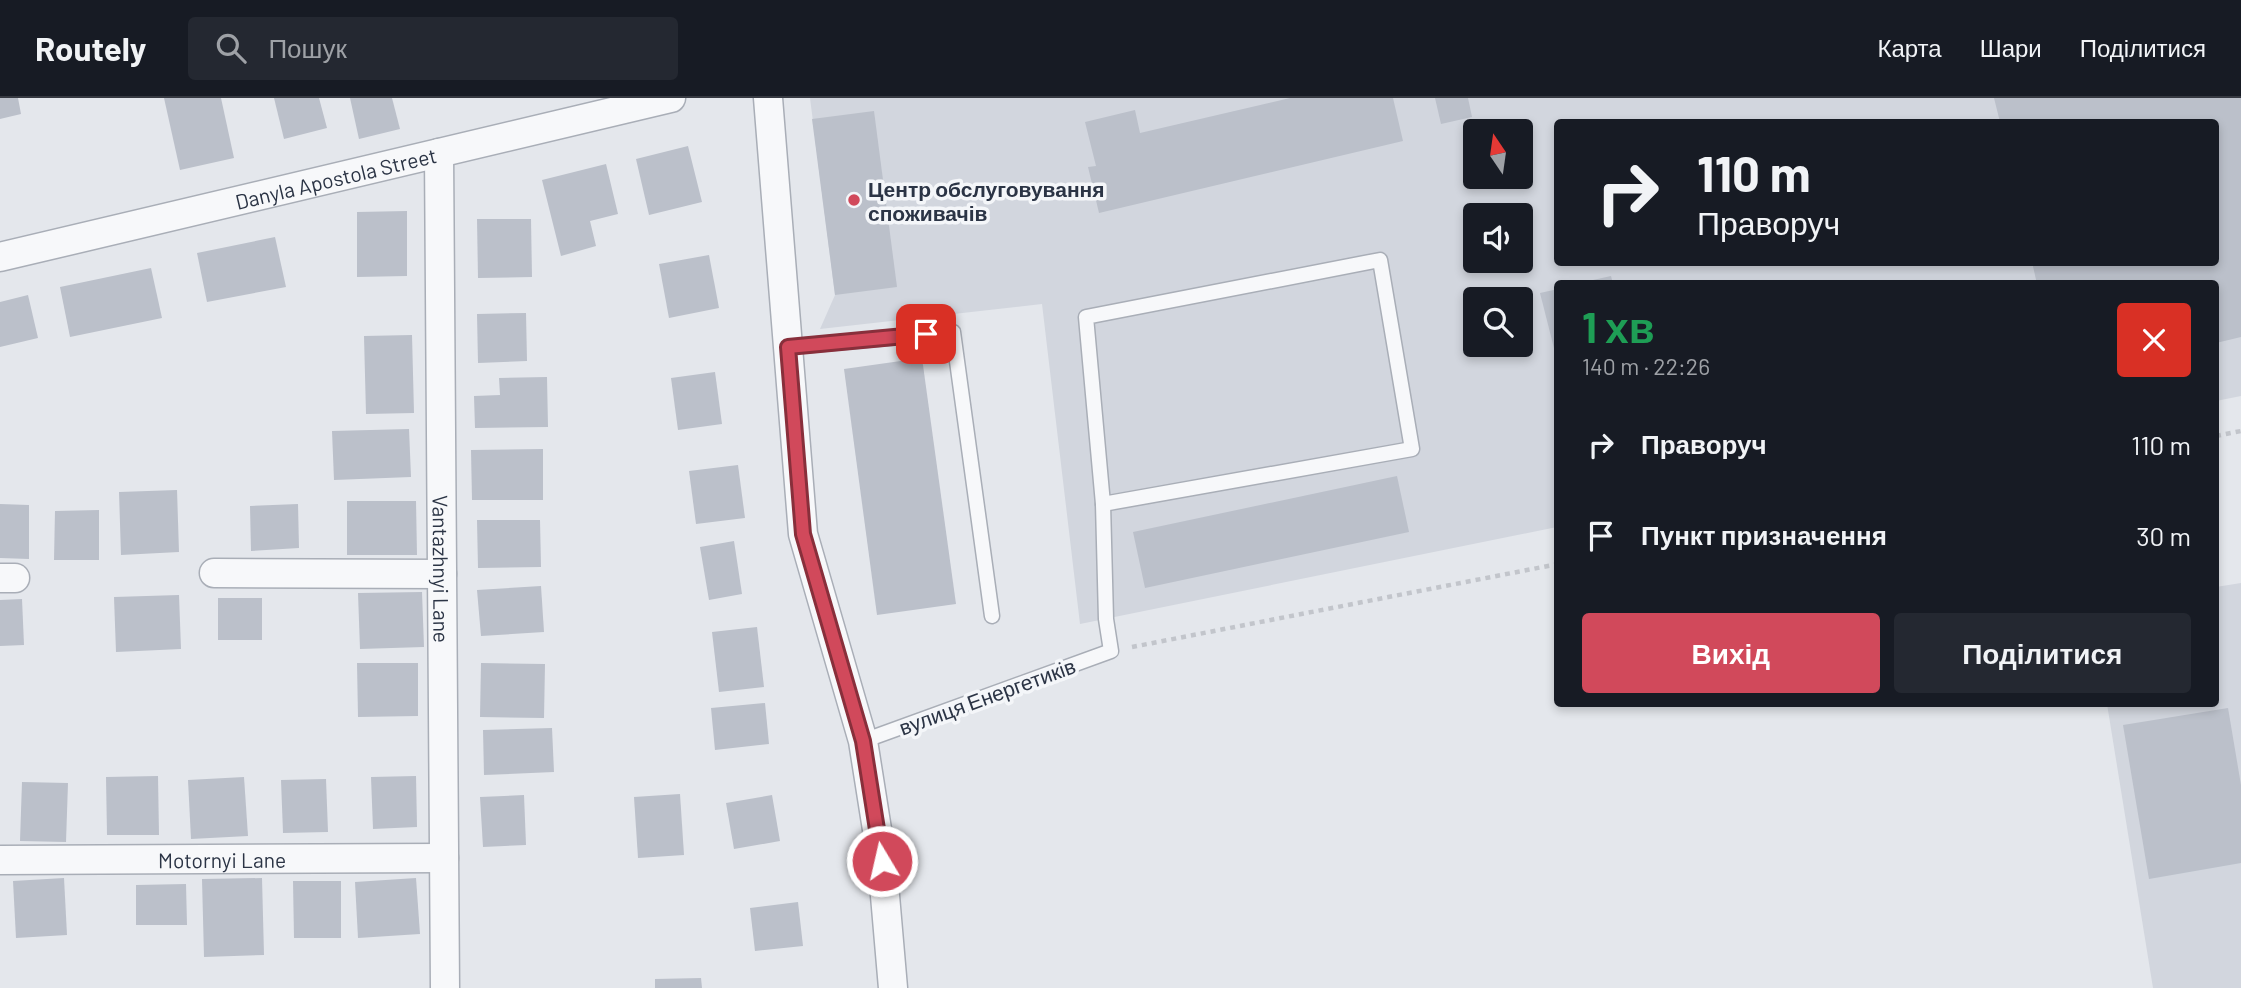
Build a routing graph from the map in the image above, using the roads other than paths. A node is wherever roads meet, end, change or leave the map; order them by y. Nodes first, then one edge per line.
1 (671, 98) edge
2 (768, 98) edge
3 (439, 153) junction
4 (0, 257) edge
5 (788, 347) junction
6 (1103, 504) junction
7 (215, 573) dead end
8 (442, 574) junction
9 (992, 615) dead end
10 (863, 741) junction
11 (444, 858) junction
12 (0, 860) edge
13 (444, 988) edge
14 (893, 988) edge

1 - 3 street, Danyla Apostola Street
2 - 5 street
3 - 4 street, Danyla Apostola Street
3 - 8 street, Vantazhnyi Lane
5 - 9 lane
5 - 10 street
6 - 6 lane
6 - 10 lane, вулиця Енергетиків
7 - 8 street
8 - 11 street, Vantazhnyi Lane
10 - 14 street
11 - 12 street, Motornyi Lane
11 - 13 street, Vantazhnyi Lane

